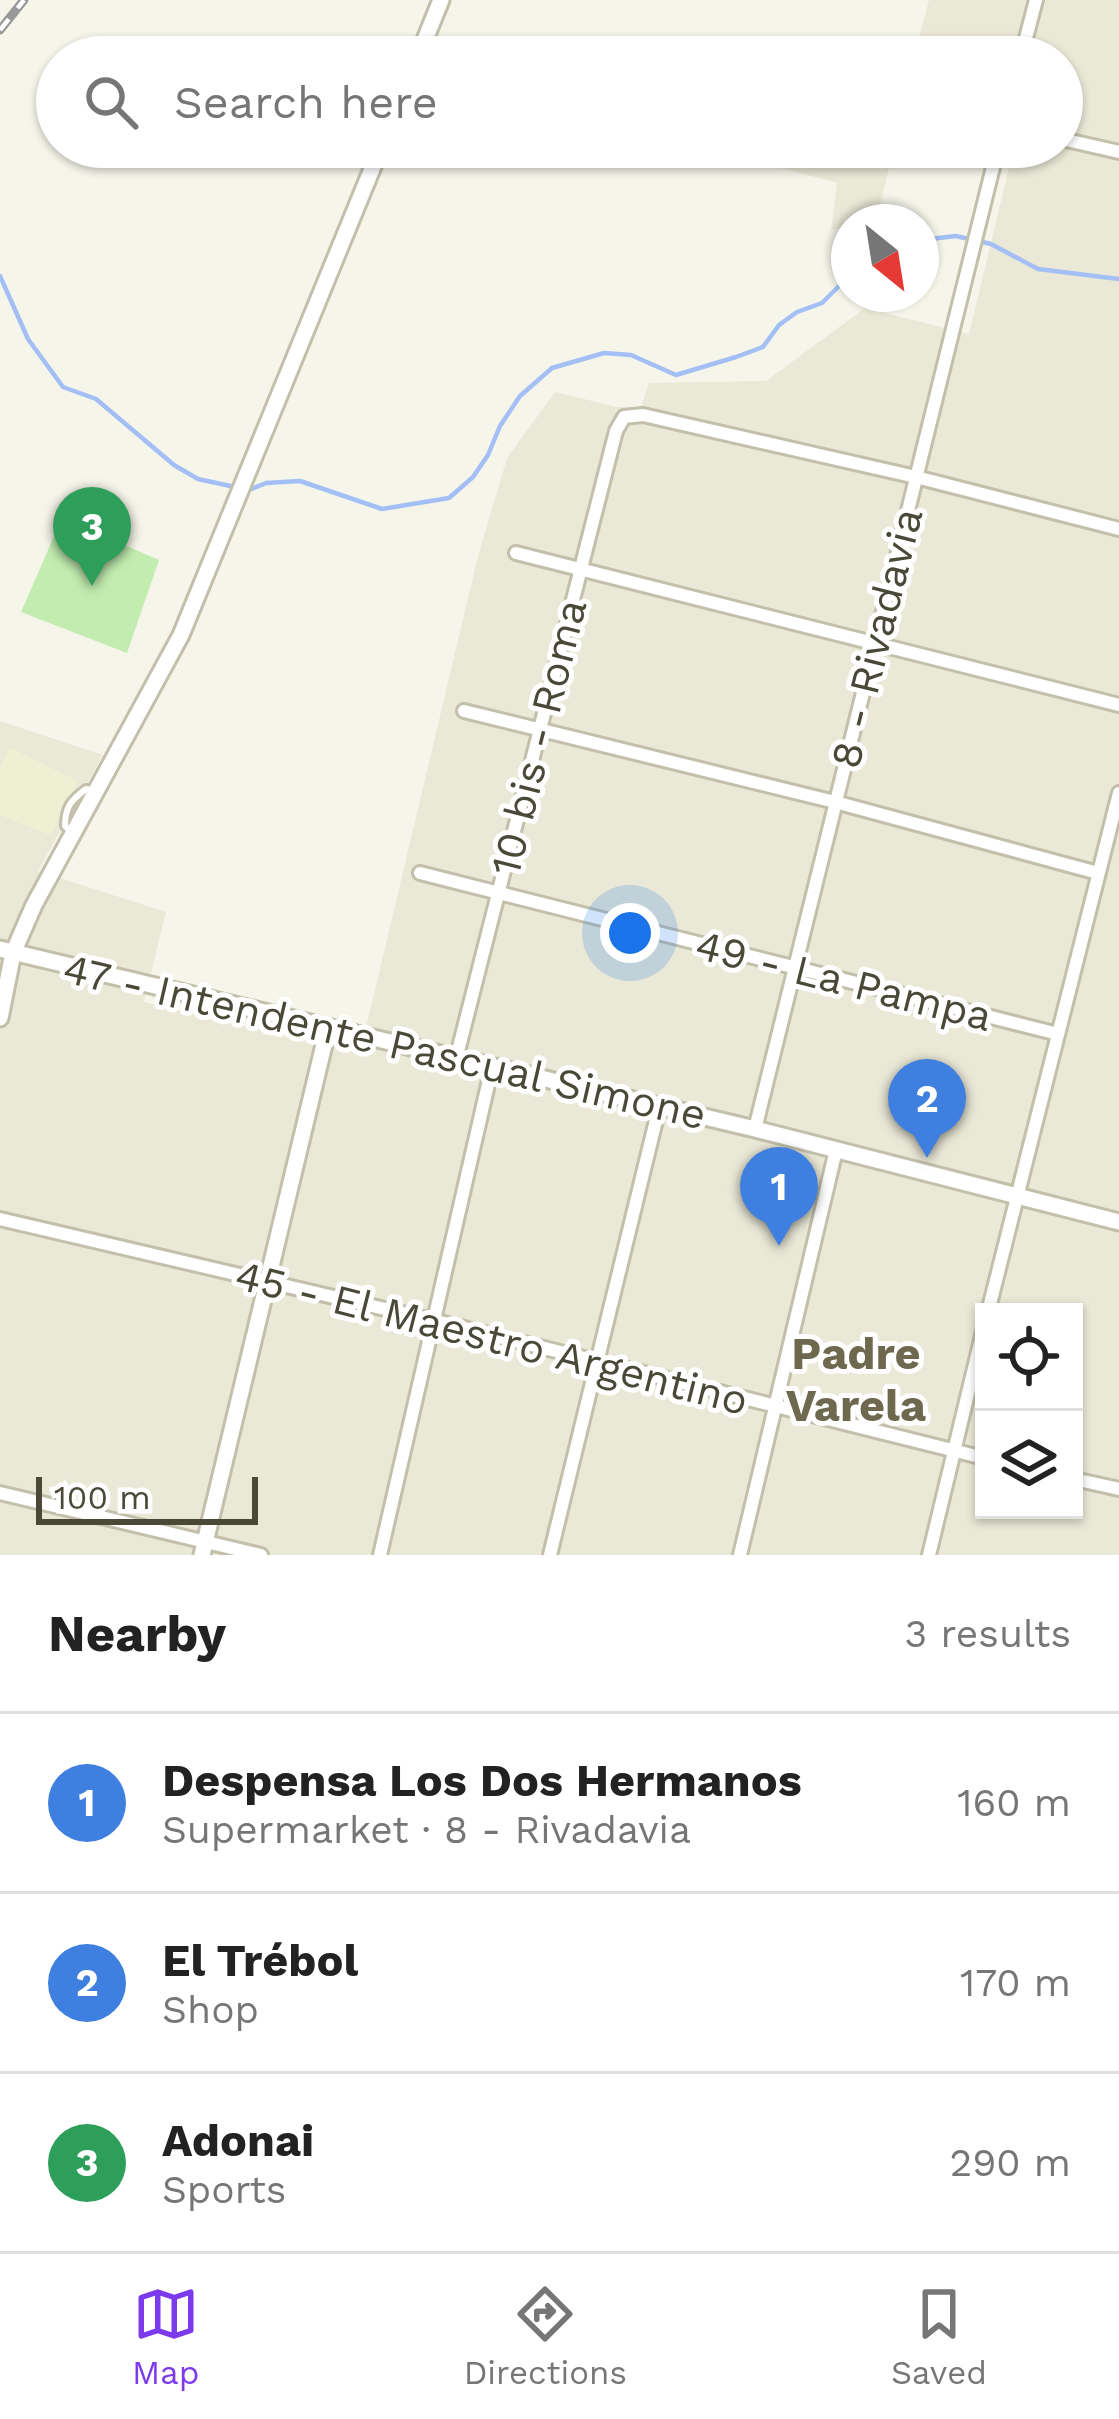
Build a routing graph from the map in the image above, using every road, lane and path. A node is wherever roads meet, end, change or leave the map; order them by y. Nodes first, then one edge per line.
1 (441, 0) edge
2 (1036, 0) edge
3 (426, 36) edge
4 (1027, 36) edge
5 (1083, 144) edge
6 (1119, 152) edge
7 (372, 168) edge
8 (993, 168) edge
9 (916, 477) junction
10 (1119, 529) edge
11 (516, 553) dead end
12 (581, 569) junction
13 (875, 642) junction
14 (1119, 705) edge
15 (464, 711) dead end
16 (542, 734) junction
17 (1119, 793) edge
18 (836, 802) junction
19 (420, 873) dead end
20 (1098, 873) junction
21 (499, 894) junction
22 (7, 951) edge
23 (795, 967) junction
24 (0, 1018) edge
25 (328, 1028) junction
26 (1058, 1034) junction
27 (456, 1059) junction
28 (492, 1067) junction
29 (659, 1108) junction
30 (755, 1129) junction
31 (836, 1150) junction
32 (1016, 1194) junction
33 (0, 1219) edge
34 (1119, 1222) edge
35 (267, 1282) junction
36 (990, 1303) edge
37 (431, 1320) junction
38 (597, 1362) junction
39 (975, 1364) edge
40 (775, 1406) junction
41 (954, 1451) junction
42 (975, 1456) edge
43 (1083, 1481) edge
44 (1119, 1489) edge
45 (0, 1492) edge
46 (203, 1548) edge
47 (261, 1555) edge
48 (380, 1555) edge
49 (550, 1555) edge
50 (740, 1555) edge
51 (929, 1555) edge

1 - 3 street
2 - 4 street
5 - 6 street
7 - 22 street
8 - 9 street, 8 - Rivadavia
9 - 10 street
9 - 12 street, 10 bis - Roma
9 - 13 street, 8 - Rivadavia
11 - 12 street
12 - 13 street
12 - 16 street, 10 bis - Roma
13 - 14 street
13 - 18 street, 8 - Rivadavia
15 - 16 street
16 - 18 street
16 - 21 street, 10 bis - Roma
17 - 20 street
18 - 20 street
18 - 23 street, 8 - Rivadavia
19 - 21 street, 49 - La Pampa
20 - 26 street
21 - 23 street, 49 - La Pampa
21 - 27 street, 10 bis - Roma
22 - 24 street
22 - 25 street, 47 - Intendente Pascual Simone
23 - 26 street, 49 - La Pampa
23 - 30 street, 8 - Rivadavia
25 - 27 street, 47 - Intendente Pascual Simone
25 - 35 street
26 - 32 street
27 - 28 street, 47 - Intendente Pascual Simone
28 - 29 street, 47 - Intendente Pascual Simone
28 - 37 street
29 - 30 street, 47 - Intendente Pascual Simone
29 - 38 street
30 - 31 street, 47 - Intendente Pascual Simone
31 - 32 street, 47 - Intendente Pascual Simone
31 - 40 street
32 - 34 street, 47 - Intendente Pascual Simone
32 - 36 street
33 - 35 street, 45 - El Maestro Argentino
35 - 37 street, 45 - El Maestro Argentino
35 - 46 street
37 - 38 street, 45 - El Maestro Argentino
37 - 48 street
38 - 40 street, 45 - El Maestro Argentino
38 - 49 street
39 - 41 street
40 - 41 street, 45 - El Maestro Argentino
40 - 50 street
41 - 42 street, 45 - El Maestro Argentino
41 - 51 street
43 - 44 street
45 - 46 street
46 - 47 street

